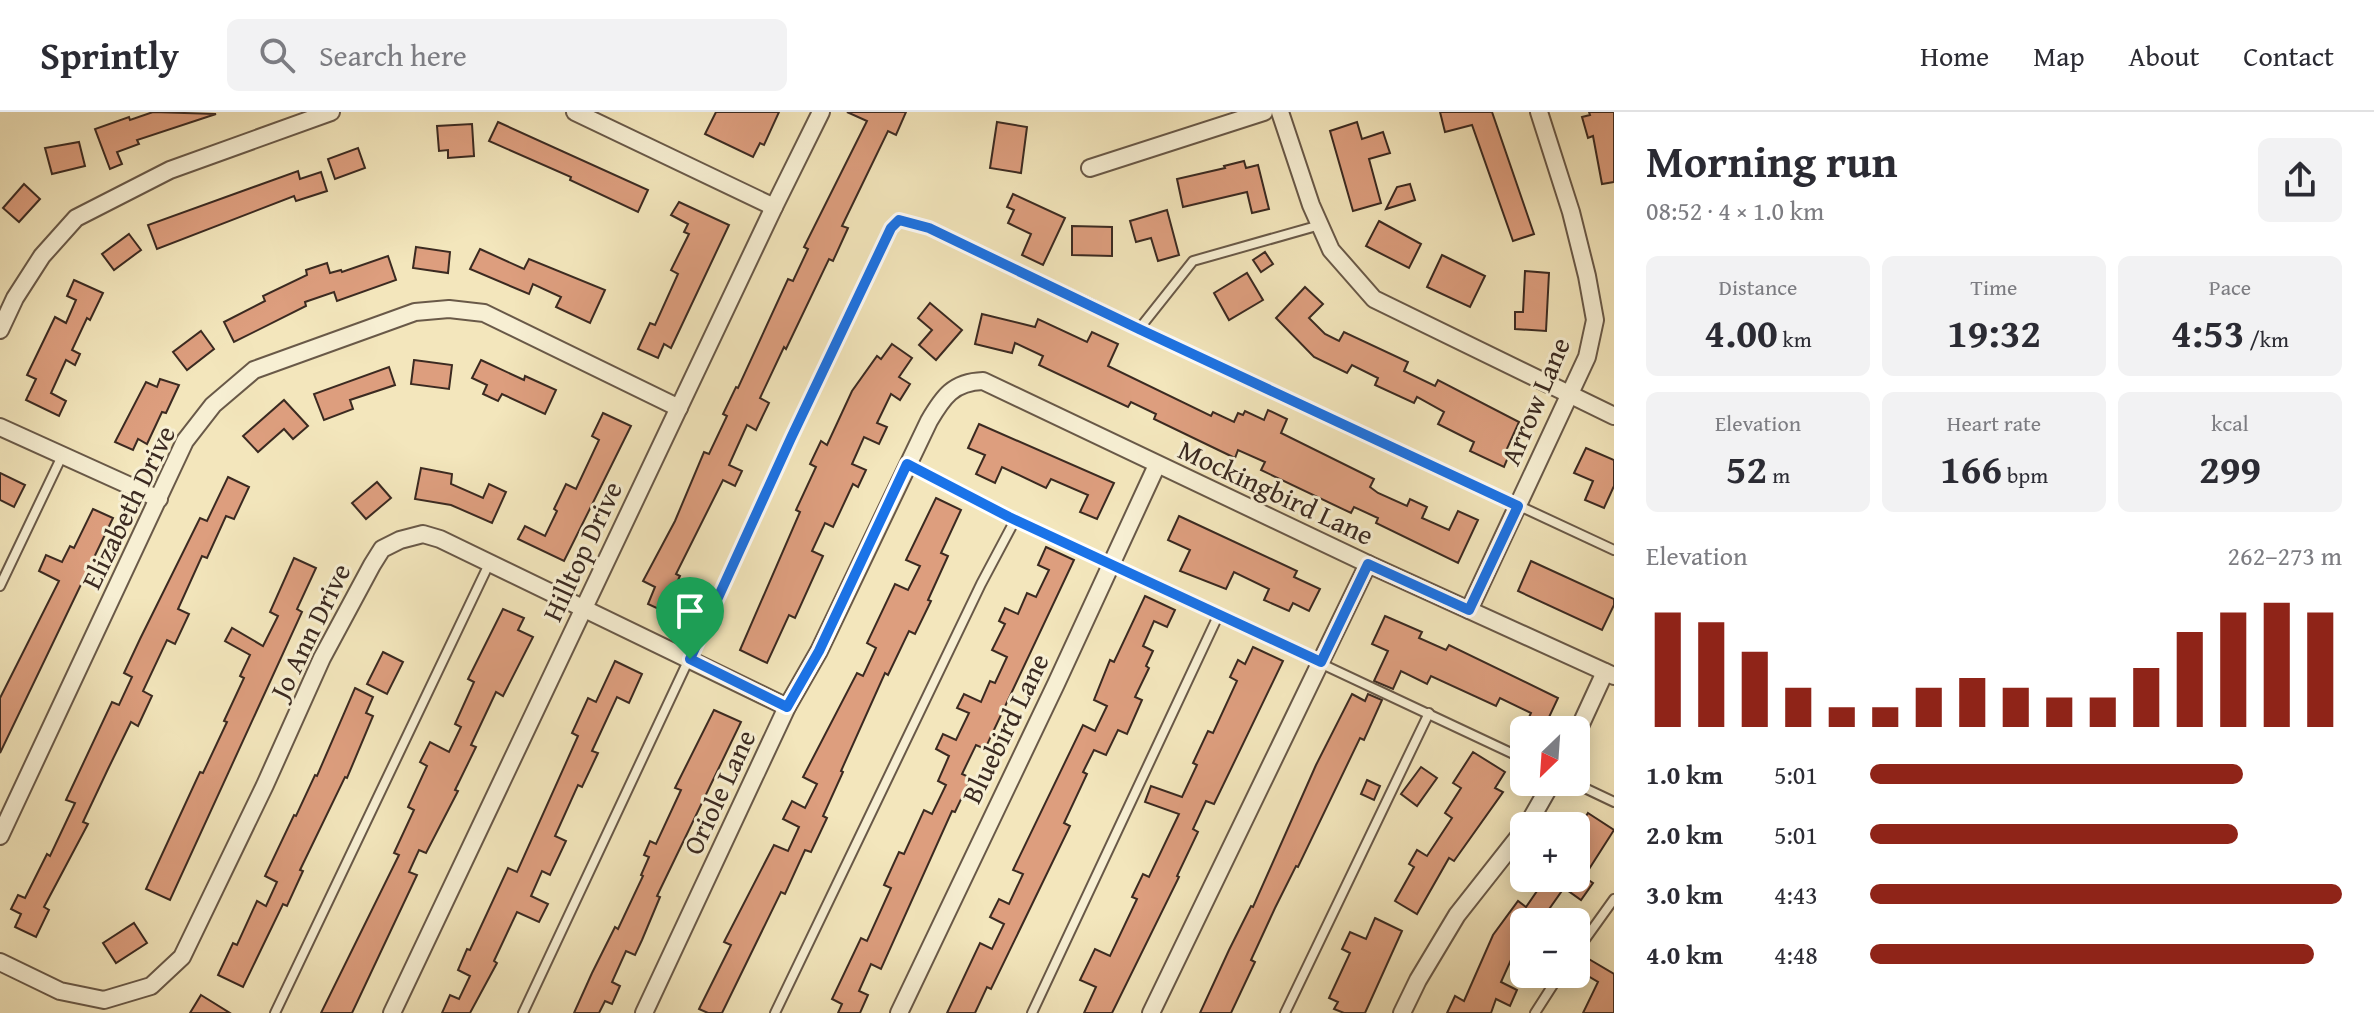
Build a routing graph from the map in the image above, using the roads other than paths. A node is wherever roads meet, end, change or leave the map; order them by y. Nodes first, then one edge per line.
1 (331, 112) edge
2 (575, 112) edge
3 (821, 112) edge
4 (1264, 112) edge
5 (1280, 112) edge
6 (1539, 112) edge
7 (1090, 168) dead end
8 (774, 207) junction
9 (1320, 225) junction
10 (1139, 329) junction
11 (0, 330) edge
12 (1570, 396) junction
13 (679, 408) junction
14 (1614, 416) edge
15 (929, 421) joint
16 (0, 427) edge
17 (62, 456) junction
18 (907, 464) junction
19 (1157, 465) junction
20 (159, 499) junction
21 (1518, 506) junction
22 (1015, 520) junction
23 (1614, 550) edge
24 (490, 563) junction
25 (1112, 564) junction
26 (1368, 564) junction
27 (0, 586) edge
28 (584, 608) junction
29 (1469, 610) junction
30 (1218, 616) junction
31 (690, 659) junction
32 (1321, 662) junction
33 (1610, 674) edge
34 (787, 707) junction
35 (1429, 713) junction
36 (1587, 716) edge
37 (1510, 752) edge
38 (1590, 791) edge
39 (1614, 802) edge
40 (0, 836) edge
41 (1510, 847) edge
42 (1614, 899) edge
43 (1590, 932) edge
44 (0, 962) edge
45 (1551, 988) edge
46 (275, 1013) edge
47 (392, 1013) edge
48 (523, 1013) edge
49 (644, 1013) edge
50 (775, 1013) edge
51 (899, 1013) edge
52 (1032, 1013) edge
53 (1151, 1013) edge
54 (1285, 1013) edge
55 (1402, 1013) edge
56 (1535, 1013) edge

1 - 11 street
2 - 8 street
3 - 8 street, Hilltop Drive
4 - 7 street
5 - 9 street
6 - 12 street, Arrow Lane
8 - 13 street, Hilltop Drive
9 - 10 lane
9 - 12 street
10 - 21 lane
10 - 31 lane
12 - 14 street
12 - 21 street, Arrow Lane
13 - 20 street, Elizabeth Drive
13 - 28 street, Hilltop Drive
15 - 18 street, Oriole Lane
15 - 19 street, Mockingbird Lane
16 - 17 street
17 - 20 street
17 - 27 lane
18 - 22 lane
18 - 34 street, Oriole Lane
19 - 25 street, Bluebird Lane
19 - 26 street, Mockingbird Lane
20 - 40 street, Elizabeth Drive
21 - 23 lane
21 - 29 street, Arrow Lane
22 - 25 lane
22 - 50 lane
24 - 28 street, Jo Ann Drive
24 - 44 street, Jo Ann Drive
24 - 46 lane
25 - 30 lane
25 - 51 street, Bluebird Lane
26 - 29 street, Mockingbird Lane
26 - 32 street
28 - 31 street, Jo Ann Drive
28 - 47 street, Hilltop Drive
29 - 33 street, Mockingbird Lane
30 - 32 lane
30 - 52 lane
31 - 34 street, Jo Ann Drive
31 - 48 lane
32 - 35 lane
32 - 53 street
33 - 36 street
34 - 49 street, Oriole Lane
35 - 37 lane
35 - 54 lane
38 - 39 lane
41 - 55 street
42 - 43 lane
45 - 56 lane

